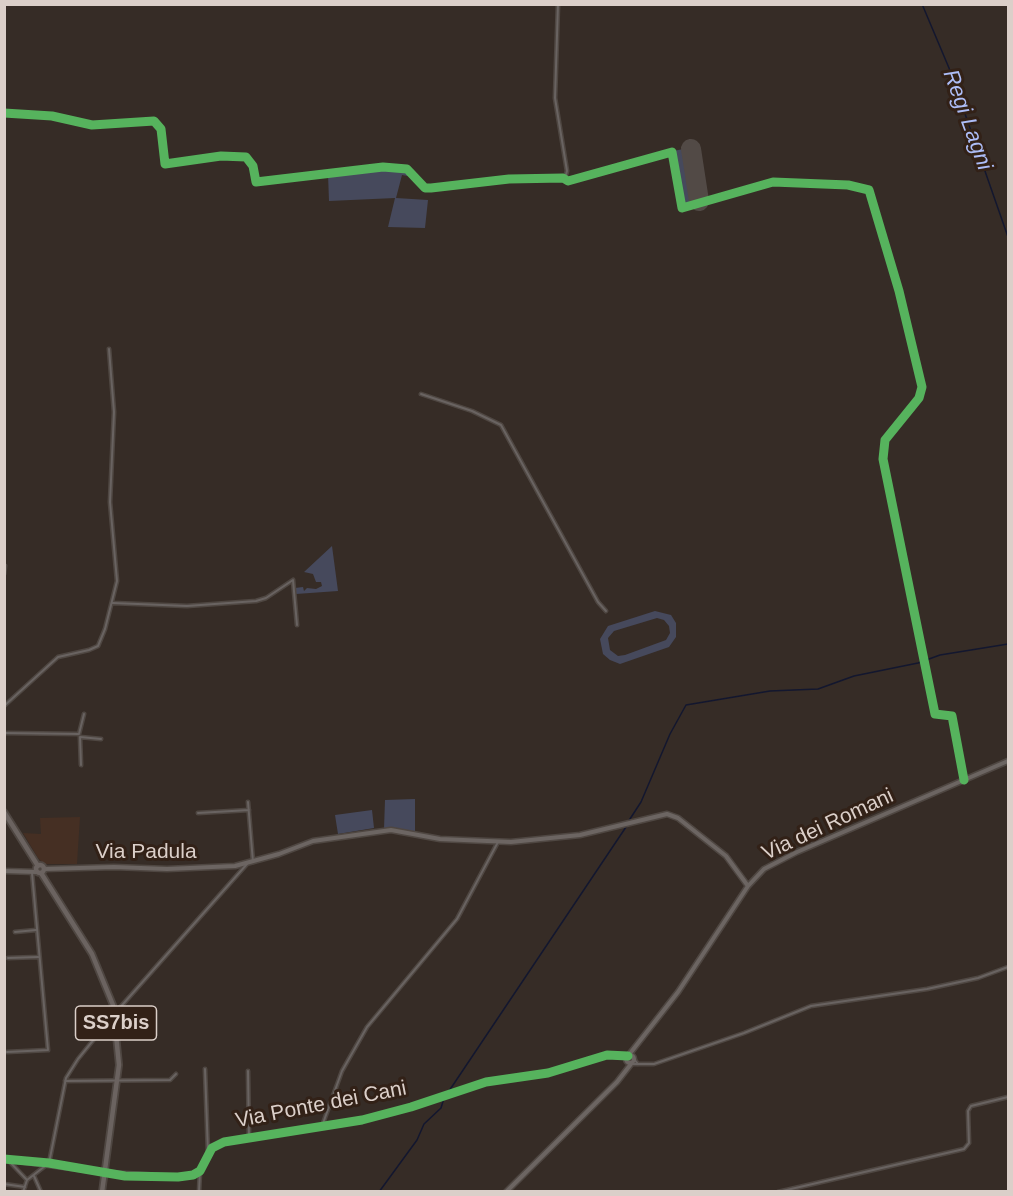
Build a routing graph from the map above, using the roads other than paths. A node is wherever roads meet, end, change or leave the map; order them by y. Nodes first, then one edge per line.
1 (558, 4) edge
2 (4, 113) edge
3 (565, 178) junction
4 (109, 349) dead end
5 (421, 394) dead end
6 (5, 566) edge
7 (4, 574) edge
8 (112, 603) junction
9 (606, 611) dead end
10 (297, 625) dead end
11 (4, 706) edge
12 (84, 714) dead end
13 (4, 733) edge
14 (79, 735) junction
15 (101, 739) dead end
16 (1008, 761) edge
17 (81, 765) dead end
18 (964, 780) junction
19 (248, 802) dead end
20 (249, 810) junction
21 (4, 812) edge
22 (198, 813) dead end
23 (4, 826) edge
24 (13, 826) junction
25 (498, 842) junction
26 (253, 862) junction
27 (247, 863) junction
28 (37, 869) junction
29 (4, 871) edge
30 (748, 886) junction
31 (36, 930) junction
32 (15, 932) dead end
33 (38, 957) junction
34 (8, 958) dead end
35 (1008, 967) edge
36 (114, 1014) junction
37 (634, 1050) junction
38 (7, 1052) dead end
39 (634, 1058) junction
40 (628, 1060) junction
41 (638, 1064) junction
42 (205, 1069) dead end
43 (248, 1071) dead end
44 (176, 1074) dead end
45 (65, 1081) junction
46 (118, 1081) junction
47 (1008, 1097) edge
48 (322, 1126) junction
49 (249, 1136) junction
50 (208, 1153) junction
51 (6, 1159) edge
52 (49, 1163) junction
53 (200, 1171) junction
54 (34, 1176) junction
55 (27, 1180) junction
56 (4, 1184) edge
57 (25, 1186) junction
58 (23, 1191) edge
59 (41, 1191) edge
60 (102, 1191) edge
61 (199, 1191) edge
62 (506, 1191) edge
63 (778, 1191) edge

1 - 3 street
2 - 3 street
3 - 18 street
4 - 8 street
5 - 9 street
6 - 7 street
8 - 10 street
8 - 11 street
12 - 14 street
13 - 14 street
14 - 15 street
14 - 17 street
16 - 18 street, Via dei Romani
18 - 30 street, Via dei Romani
19 - 20 street
20 - 22 street
20 - 26 street
21 - 24 main road, SS7bis
23 - 24 street
24 - 28 main road, SS7bis
25 - 26 street, Via Padula
25 - 30 street, Via Padula
25 - 48 street
26 - 27 street, Via Padula
27 - 28 street, Via Padula
27 - 36 street
28 - 29 street, Via Padula
28 - 31 street
28 - 36 main road, SS7bis
30 - 37 street, Via dei Romani
31 - 32 street
31 - 33 street
33 - 34 street
33 - 38 street
35 - 41 street
36 - 45 street
36 - 46 main road, SS7bis
37 - 39 street
37 - 40 street, Via dei Romani
39 - 40 street, Via Ponte dei Cani
39 - 41 street
40 - 41 street
40 - 48 street, Via Ponte dei Cani
40 - 62 street
42 - 50 street
43 - 49 street
44 - 46 street
45 - 46 street
45 - 52 street
46 - 60 main road, SS7bis
47 - 63 street
48 - 49 street, Via Ponte dei Cani
49 - 50 street, Via Ponte dei Cani
50 - 53 street
51 - 52 street
51 - 55 street
52 - 53 street
52 - 54 street
53 - 61 street
54 - 55 street
54 - 59 street
55 - 57 street
56 - 57 street
57 - 58 street

